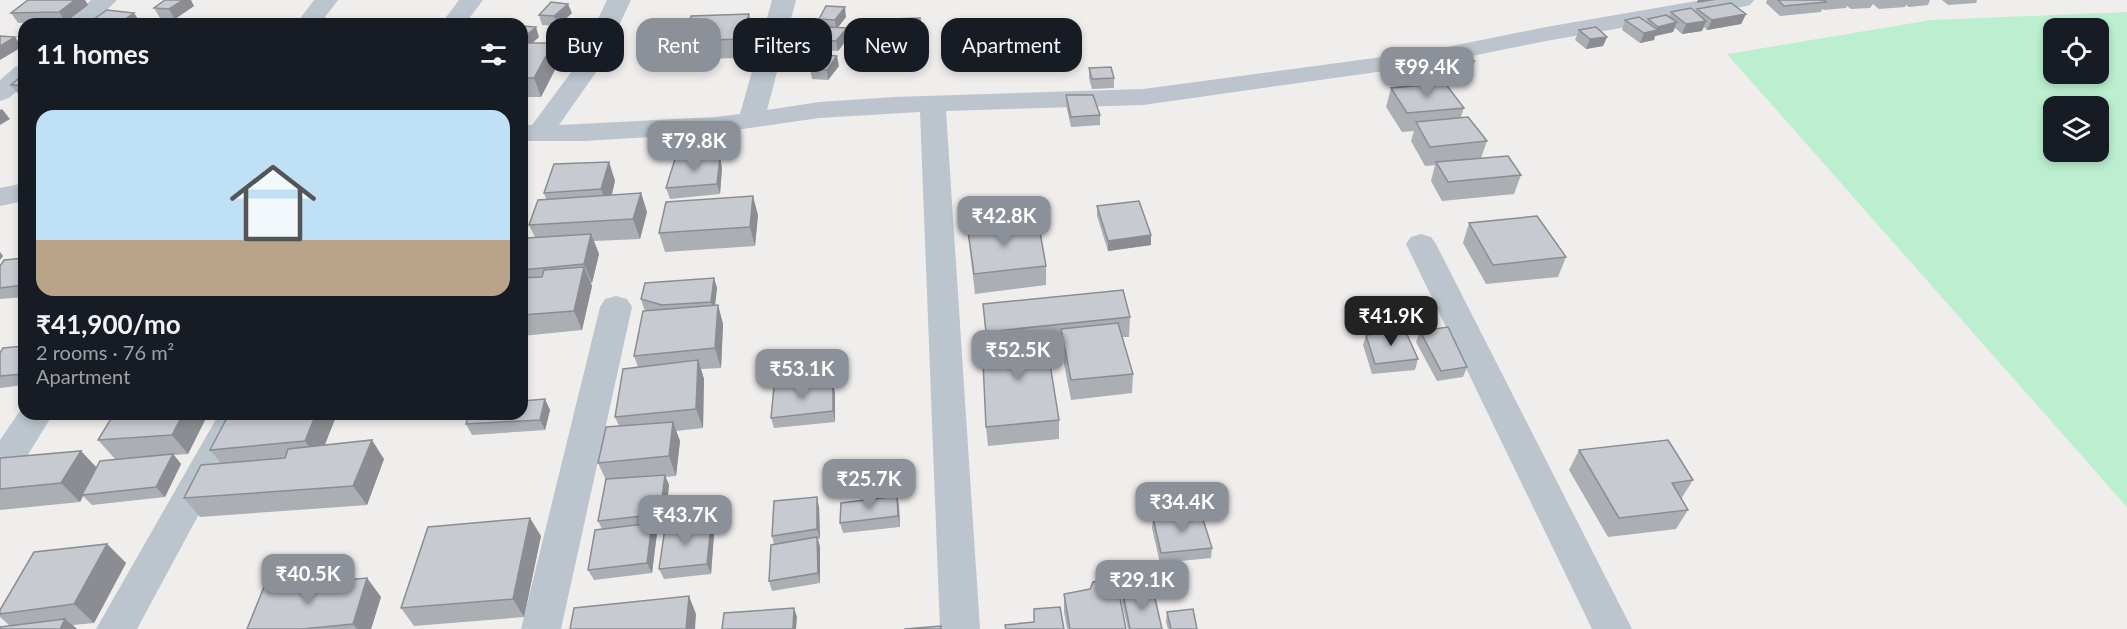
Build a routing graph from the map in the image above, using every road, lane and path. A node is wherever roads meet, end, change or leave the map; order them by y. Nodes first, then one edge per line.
1 (105, 0) edge
2 (326, 0) edge
3 (471, 0) edge
4 (619, 0) edge
5 (784, 0) edge
6 (1742, 0) edge
7 (85, 18) edge
8 (312, 18) edge
9 (458, 18) edge
10 (18, 77) edge
11 (0, 93) edge
12 (933, 104) junction
13 (751, 120) junction
14 (531, 133) edge
15 (18, 193) edge
16 (0, 197) edge
17 (1421, 244) dead end
18 (616, 307) dead end
19 (32, 420) edge
20 (233, 420) edge
21 (0, 469) edge
22 (116, 629) edge
23 (541, 629) edge
24 (960, 629) edge
25 (1612, 629) edge

1 - 7 street
2 - 8 street
3 - 9 street
4 - 14 street
5 - 13 street
6 - 12 street
10 - 11 street
12 - 13 street
12 - 24 street
13 - 14 street
15 - 16 street
17 - 25 street
18 - 23 street
19 - 21 street
20 - 22 street

